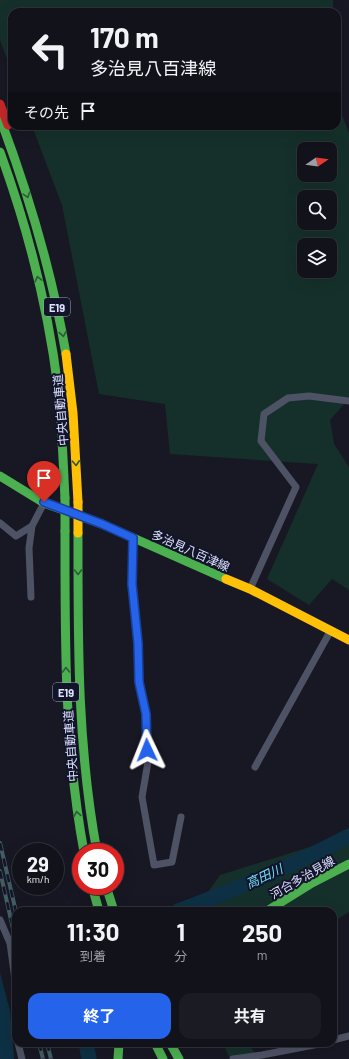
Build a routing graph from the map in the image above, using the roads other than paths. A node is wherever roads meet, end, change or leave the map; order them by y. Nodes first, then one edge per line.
1 (0, 104) edge
2 (0, 118) edge
3 (8, 127) edge
4 (9, 130) edge
5 (0, 152) edge
6 (23, 180) junction
7 (349, 401) edge
8 (0, 476) edge
9 (44, 502) junction
10 (0, 523) edge
11 (32, 526) junction
12 (133, 538) junction
13 (250, 589) junction
14 (31, 597) dead end
15 (331, 630) junction
16 (349, 640) edge
17 (255, 767) dead end
18 (181, 817) dead end
19 (82, 843) edge
20 (95, 843) edge
21 (349, 864) edge
22 (94, 895) edge
23 (109, 895) edge
24 (98, 907) edge
25 (113, 907) edge
26 (273, 907) edge
27 (0, 920) edge
28 (12, 957) edge
29 (349, 1036) edge
30 (337, 1039) edge
31 (19, 1047) edge
32 (119, 1047) edge
33 (156, 1047) edge
34 (172, 1047) edge
35 (303, 1047) edge
36 (22, 1059) edge
37 (118, 1059) edge
38 (163, 1059) edge
39 (178, 1059) edge
40 (233, 1059) edge

1 - 3 main road
2 - 6 main road, 中央自動車道 / E19
4 - 6 main road
19 -> 5 main road, 中央自動車道 / E19, bridge
6 -> 20 main road, 中央自動車道 / E19, bridge
7 - 13 street
8 - 9 main road, 多治見八百津線
9 - 11 street
9 - 12 main road, 多治見八百津線
10 - 11 street
11 - 14 street
12 - 13 main road, 多治見八百津線
12 - 18 street
13 - 15 main road, 多治見八百津線
15 - 16 main road, 多治見八百津線
15 - 17 street
21 - 26 main road, 河合多治見線
22 - 24 main road
23 - 25 main road
27 - 28 street
29 - 30 street
31 - 36 street
32 - 37 main road
33 - 38 main road
34 - 39 main road
35 - 40 street

